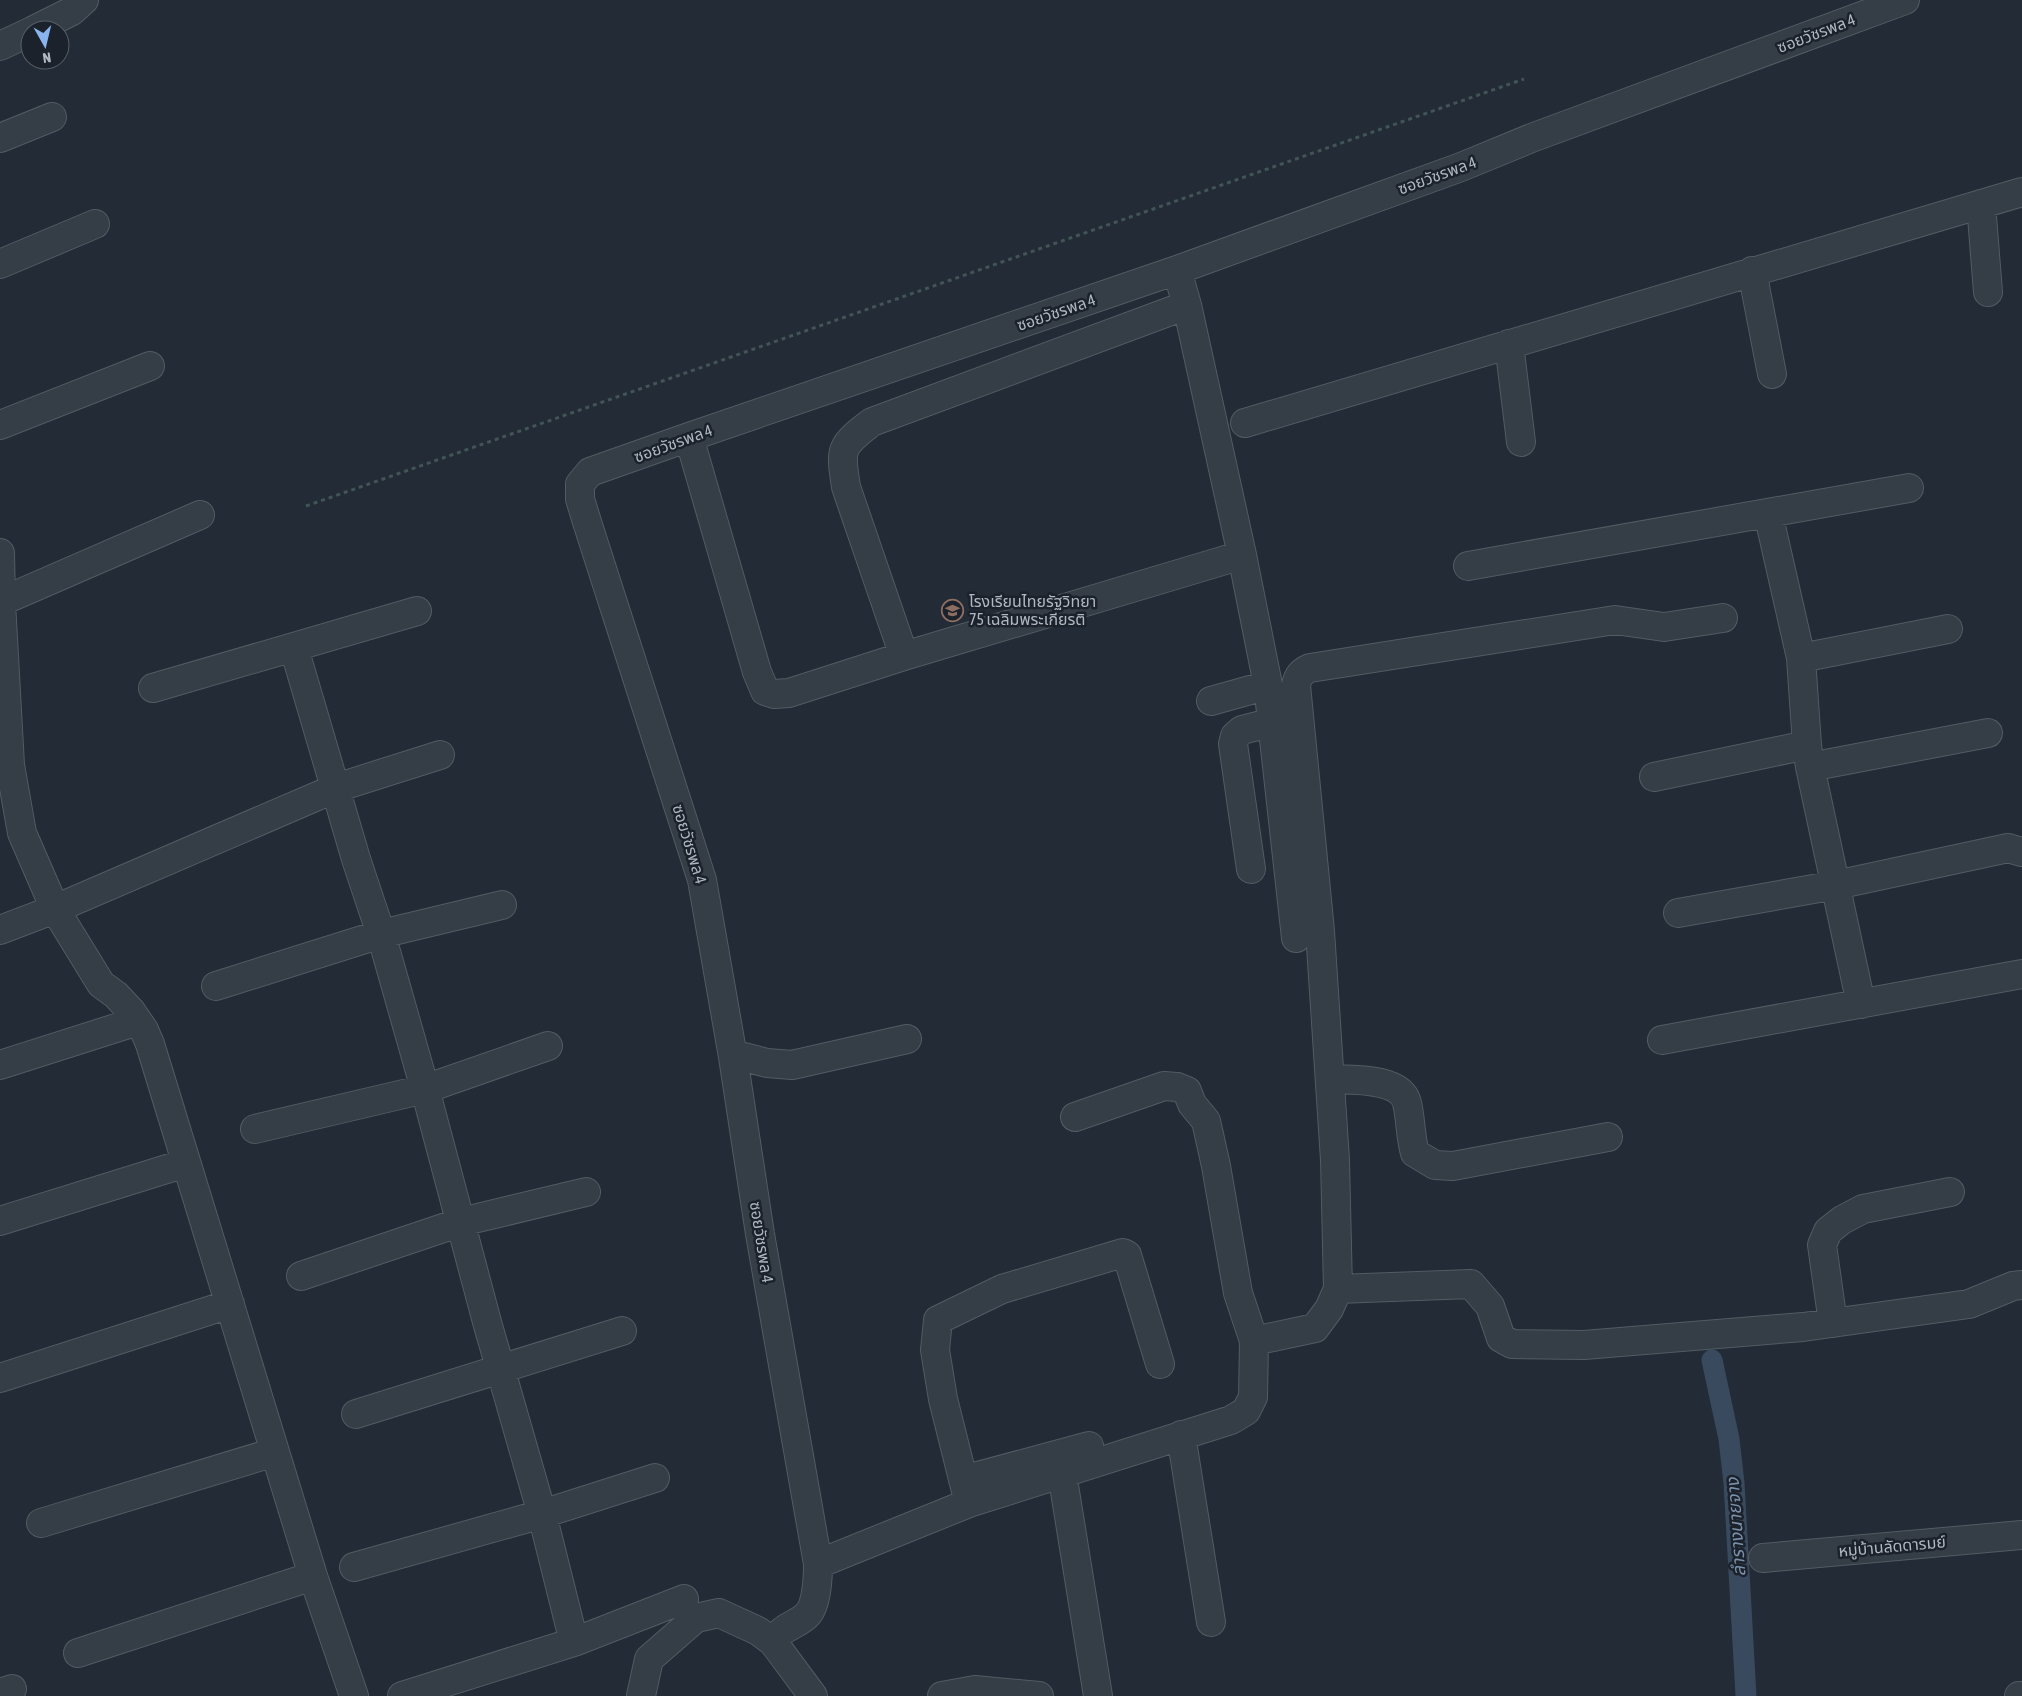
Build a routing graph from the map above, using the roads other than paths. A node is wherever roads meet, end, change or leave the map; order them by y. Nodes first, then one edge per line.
1 (84, 0) edge
2 (1905, 0) edge
3 (54, 20) edge
4 (20, 37) edge
5 (0, 46) edge
6 (52, 117) dead end
7 (0, 138) edge
8 (2022, 192) edge
9 (1981, 204) junction
10 (95, 224) dead end
11 (0, 264) edge
12 (1177, 270) junction
13 (1752, 271) junction
14 (1988, 292) dead end
15 (1187, 305) junction
16 (1509, 344) junction
17 (150, 366) dead end
18 (1772, 374) dead end
19 (1244, 423) dead end
20 (0, 425) edge
21 (690, 437) junction
22 (1521, 442) dead end
23 (1909, 488) dead end
24 (1768, 513) junction
25 (200, 515) dead end
26 (0, 553) edge
27 (1242, 554) junction
28 (1468, 566) dead end
29 (0, 602) edge
30 (417, 611) dead end
31 (1723, 618) dead end
32 (1948, 629) dead end
33 (294, 648) junction
34 (904, 656) junction
35 (1801, 658) junction
36 (1268, 685) junction
37 (153, 688) dead end
38 (1211, 702) dead end
39 (1273, 722) junction
40 (1988, 733) dead end
41 (440, 755) dead end
42 (1809, 756) junction
43 (5, 767) edge
44 (1654, 777) dead end
45 (336, 788) junction
46 (2022, 852) edge
47 (1251, 869) dead end
48 (1836, 885) junction
49 (502, 905) dead end
50 (54, 909) junction
51 (1678, 913) dead end
52 (0, 930) edge
53 (381, 934) junction
54 (1296, 938) dead end
55 (2022, 974) edge
56 (216, 986) dead end
57 (1862, 1004) junction
58 (138, 1021) junction
59 (907, 1039) dead end
60 (1662, 1040) dead end
61 (548, 1046) dead end
62 (733, 1057) junction
63 (0, 1065) edge
64 (1330, 1079) junction
65 (425, 1089) junction
66 (1075, 1117) dead end
67 (254, 1129) dead end
68 (1608, 1137) dead end
69 (186, 1163) junction
70 (586, 1192) dead end
71 (1950, 1192) dead end
72 (0, 1221) edge
73 (461, 1222) junction
74 (300, 1276) dead end
75 (2022, 1285) edge
76 (1338, 1289) junction
77 (230, 1304) junction
78 (1833, 1323) junction
79 (622, 1332) dead end
80 (1254, 1341) junction
81 (1160, 1364) dead end
82 (502, 1368) junction
83 (0, 1378) edge
84 (356, 1414) dead end
85 (1181, 1435) junction
86 (1100, 1443) dead end
87 (275, 1452) junction
88 (1062, 1473) junction
89 (655, 1478) dead end
90 (966, 1492) junction
91 (542, 1514) junction
92 (41, 1522) dead end
93 (2022, 1534) edge
94 (1763, 1558) dead end
95 (818, 1564) junction
96 (354, 1567) dead end
97 (313, 1576) junction
98 (684, 1599) dead end
99 (1211, 1622) dead end
100 (574, 1642) junction
101 (773, 1642) junction
102 (78, 1653) dead end
103 (354, 1696) edge
104 (402, 1696) edge
105 (641, 1696) edge
106 (813, 1696) edge
107 (942, 1696) edge
108 (1039, 1696) edge
109 (1098, 1696) edge

1 - 3 street
2 - 12 street, ซอยวัชรพล 4
4 - 5 street
6 - 7 street
8 - 9 street
9 - 13 street
9 - 14 street
10 - 11 street
12 - 15 street
12 - 21 street, ซอยวัชรพล 4
13 - 16 street
13 - 18 street
15 - 27 street
15 - 34 street
16 - 19 street
16 - 22 street
17 - 20 street
21 - 34 street
21 - 62 street, ซอยวัชรพล 4
23 - 24 street
24 - 28 street
24 - 35 street
25 - 29 street
26 - 29 street
27 - 34 street
27 - 36 street
29 - 43 street
30 - 33 street
31 - 64 street
32 - 35 street
33 - 37 street
33 - 45 street
35 - 42 street
36 - 38 street
36 - 39 street
39 - 47 street
39 - 54 street
40 - 42 street
41 - 45 street
42 - 44 street
42 - 48 street
43 - 50 street
45 - 50 street
45 - 53 street
46 - 48 street
48 - 51 street
48 - 57 street
49 - 53 street
50 - 52 street
50 - 58 street
53 - 56 street
53 - 65 street
55 - 57 street
57 - 60 street
58 - 63 street
58 - 69 street
59 - 62 street
61 - 65 street
62 - 95 street, ซอยวัชรพล 4
64 - 68 street
64 - 76 street
65 - 67 street
65 - 73 street
66 - 80 street
69 - 72 street
69 - 77 street
70 - 73 street
71 - 78 street
73 - 74 street
73 - 82 street
75 - 78 street
76 - 78 street
76 - 80 street
77 - 83 street
77 - 87 street
79 - 82 street
80 - 85 street
81 - 90 street
82 - 84 street
82 - 91 street
85 - 88 street
85 - 99 street
86 - 90 street
87 - 92 street
87 - 97 street
88 - 90 street
88 - 109 street
89 - 91 street
90 - 95 street
91 - 96 street
91 - 100 street
93 - 94 street, หมู่บ้านลัดดารมย์
95 - 101 street, ซอยวัชรพล 4
97 - 102 street
97 - 103 street
98 - 100 street
100 - 104 street
101 - 105 street
101 - 106 street
107 - 108 street

